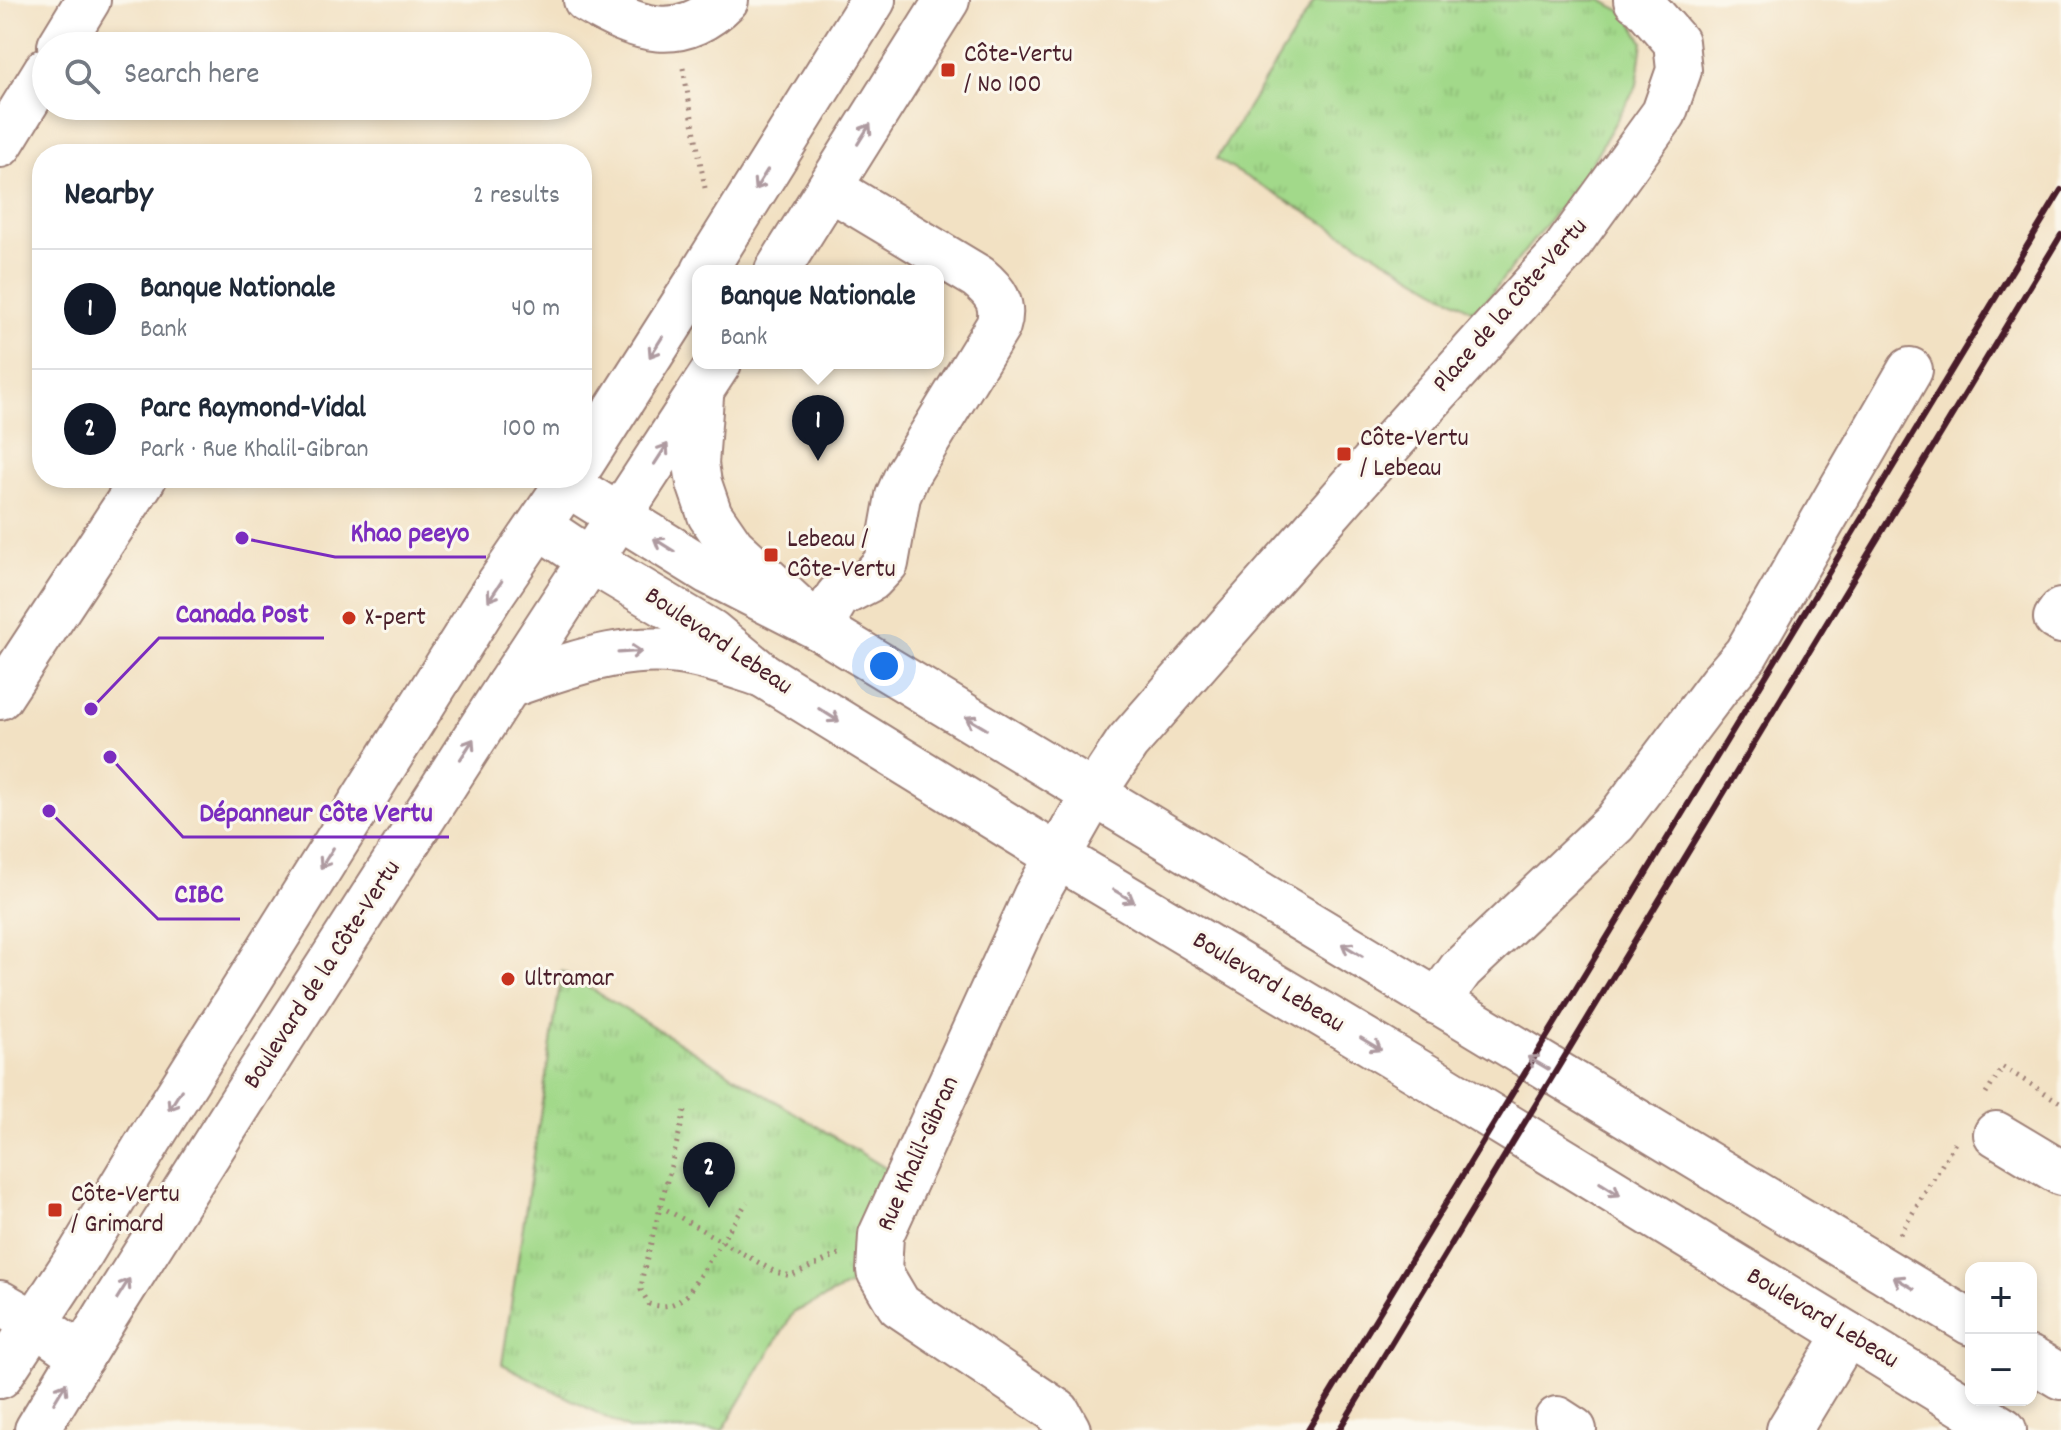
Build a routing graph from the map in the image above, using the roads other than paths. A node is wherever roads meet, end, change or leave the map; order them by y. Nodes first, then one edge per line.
1 (88, 0) edge
2 (586, 0) edge
3 (726, 0) edge
4 (873, 0) edge
5 (947, 0) edge
6 (1636, 0) edge
7 (69, 32) edge
8 (32, 93) edge
9 (0, 145) edge
10 (830, 188) junction
11 (708, 265) edge
12 (781, 265) edge
13 (692, 290) edge
14 (1910, 370) dead end
15 (710, 377) edge
16 (592, 442) edge
17 (137, 488) edge
18 (563, 488) edge
19 (584, 488) edge
20 (619, 517) junction
21 (539, 526) junction
22 (590, 560) junction
23 (819, 628) junction
24 (763, 675) junction
25 (508, 686) junction
26 (0, 697) edge
27 (1094, 793) junction
28 (1057, 856) junction
29 (1437, 1002) junction
30 (1996, 1134) dead end
31 (2061, 1173) edge
32 (17, 1313) edge
33 (1965, 1319) edge
34 (1847, 1334) junction
35 (82, 1356) junction
36 (2037, 1363) edge
37 (0, 1376) edge
38 (2061, 1377) edge
39 (37, 1430) edge
40 (1068, 1430) edge
41 (1789, 1430) edge
42 (2004, 1430) edge

1 - 7 street
2 - 3 street
4 -> 11 street
10 -> 5 street
6 - 27 street, Place de la Côte-Vertu
8 - 9 street
10 - 12 street
10 - 23 street
13 -> 16 street
14 - 29 street
20 -> 15 street, Boulevard de la Côte-Vertu
15 - 23 street
17 - 26 street
18 - 21 street
19 - 20 street, Boulevard Lebeau
20 - 22 street, Boulevard de la Côte-Vertu
23 -> 20 street, Boulevard Lebeau
21 - 22 street, Boulevard Lebeau
21 -> 32 street
22 - 24 street, Boulevard Lebeau
22 - 25 street, Boulevard de la Côte-Vertu
27 -> 23 street
25 -> 24 street
24 -> 28 street, Boulevard Lebeau
35 -> 25 street, Boulevard de la Côte-Vertu
27 - 28 street, Place de la Côte-Vertu
29 -> 27 street
28 -> 34 street, Boulevard Lebeau
28 - 40 street, Rue Khalil-Gibran
33 -> 29 street
30 - 31 street
32 - 35 street
32 - 37 street
34 - 41 street
34 - 42 street, Boulevard Lebeau
39 -> 35 street, Boulevard de la Côte-Vertu
36 - 38 street

